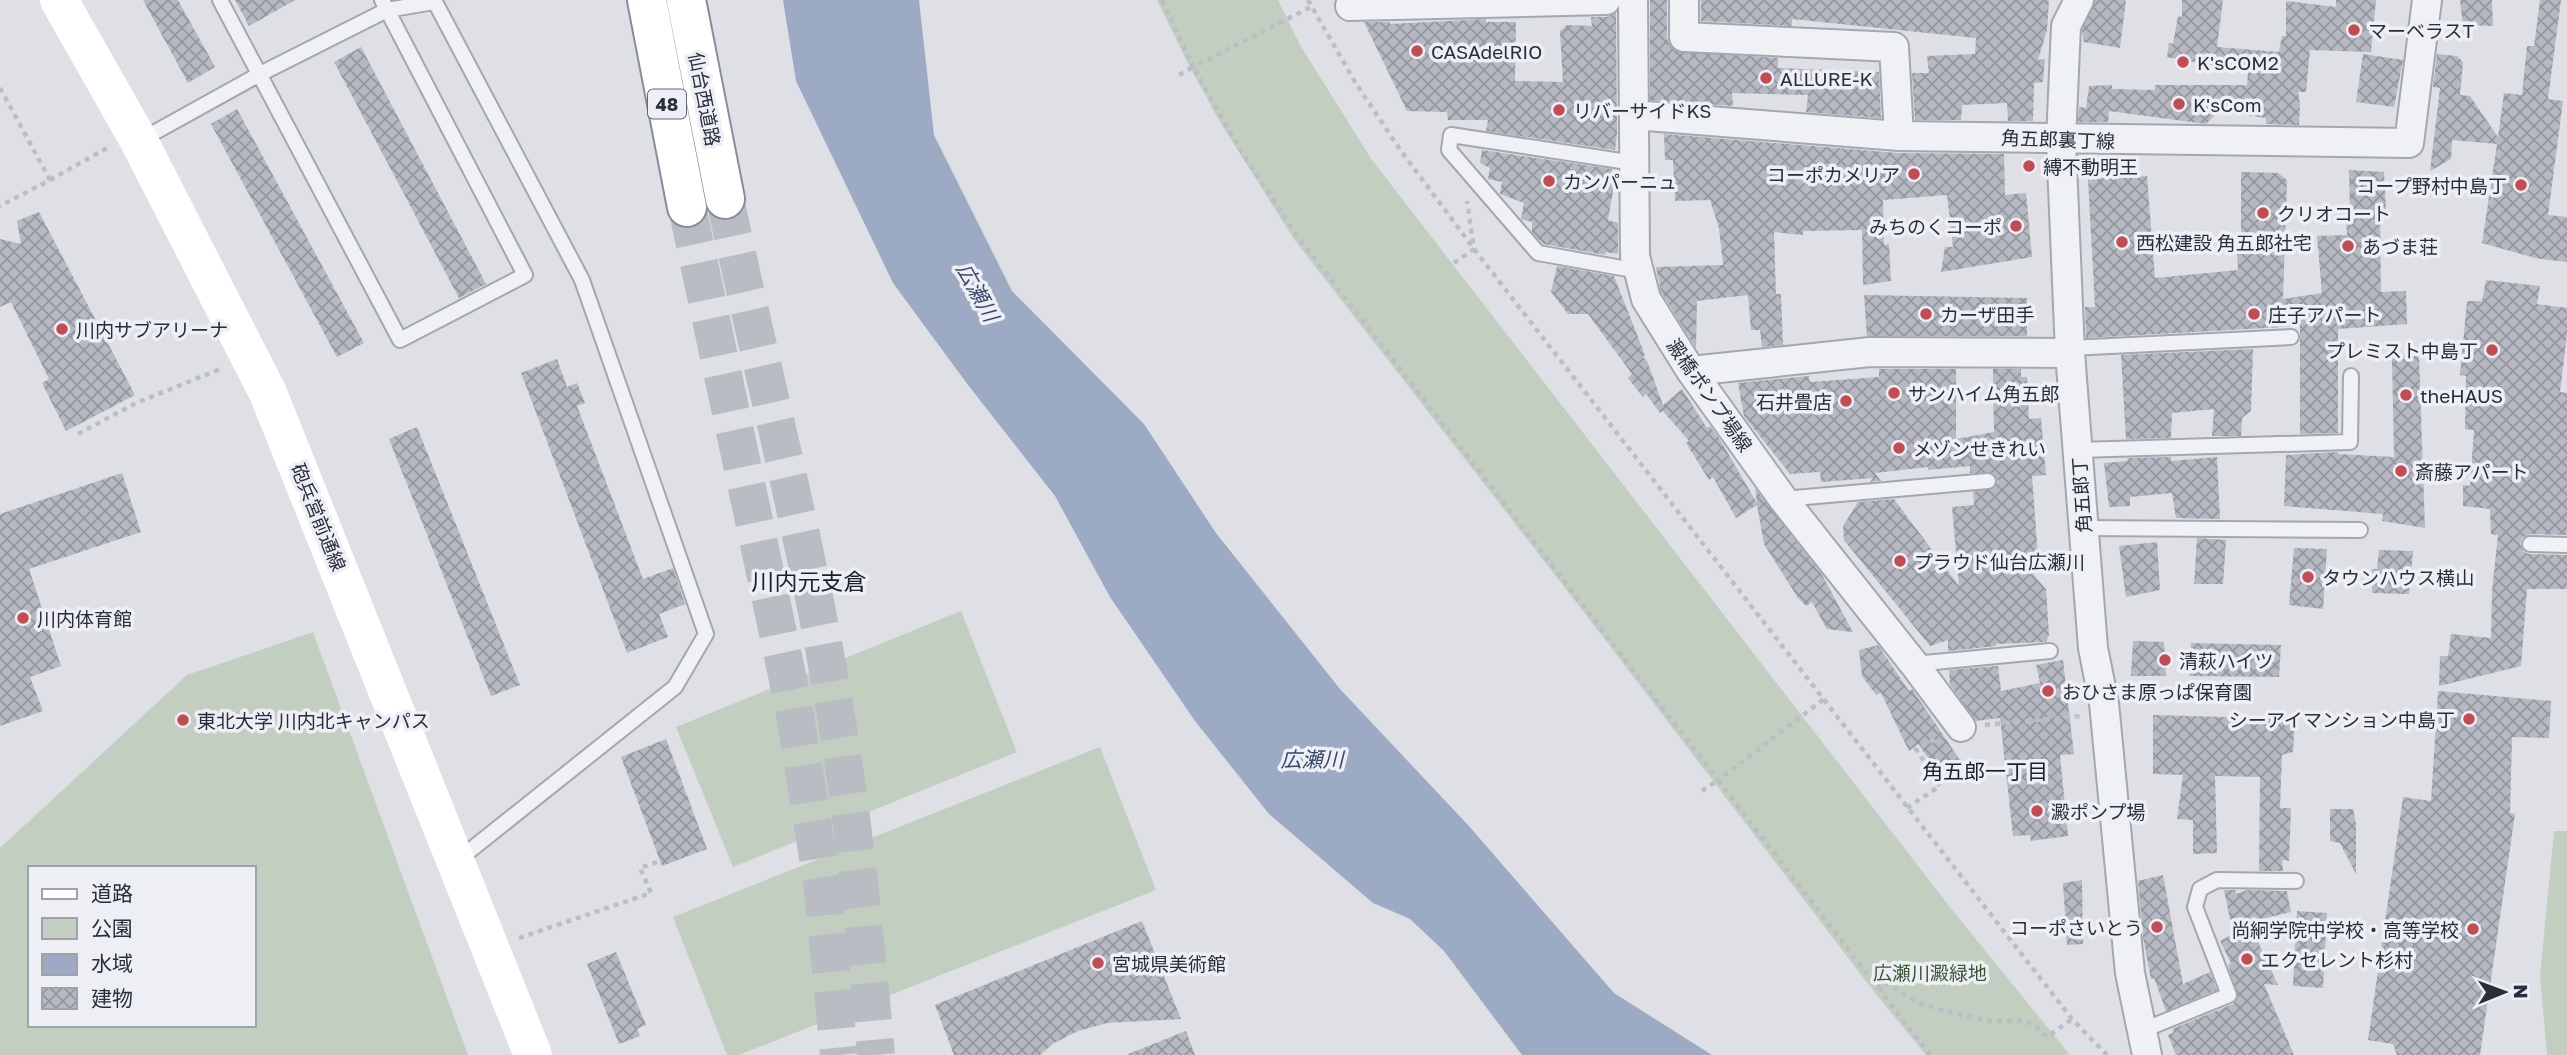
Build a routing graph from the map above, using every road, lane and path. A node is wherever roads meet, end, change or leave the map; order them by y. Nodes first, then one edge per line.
1 (59, 0) edge
2 (220, 0) edge
3 (647, 0) edge
4 (686, 0) edge
5 (1162, 0) edge
6 (1308, 0) edge
7 (1606, 0) edge
8 (1633, 0) edge
9 (1684, 0) edge
10 (2079, 0) edge
11 (2427, 0) edge
12 (434, 1) edge
13 (384, 5) edge
14 (1350, 6) dead end
15 (1311, 7) junction
16 (1323, 13) dead end
17 (1316, 15) junction
18 (1193, 66) junction
19 (258, 75) junction
20 (1179, 75) dead end
21 (0, 88) edge
22 (1634, 115) junction
23 (1899, 136) junction
24 (2061, 140) junction
25 (125, 143) junction
26 (1634, 163) junction
27 (1463, 166) junction
28 (50, 180) junction
29 (725, 199) tunnel mouth
30 (0, 206) edge
31 (687, 207) tunnel mouth
32 (1474, 249) junction
33 (1454, 264) dead end
34 (1639, 271) junction
35 (2291, 337) dead end
36 (2070, 351) junction
37 (230, 365) dead end
38 (1691, 371) junction
39 (2351, 376) dead end
40 (78, 434) dead end
41 (2078, 450) junction
42 (1988, 481) dead end
43 (1783, 499) junction
44 (2083, 528) junction
45 (2360, 530) dead end
46 (2530, 544) dead end
47 (2567, 545) edge
48 (2050, 651) dead end
49 (1914, 664) junction
50 (1824, 699) junction
51 (2089, 715) dead end
52 (1961, 727) junction
53 (1718, 779) junction
54 (1702, 791) dead end
55 (1907, 808) junction
56 (660, 861) dead end
57 (456, 862) junction
58 (2296, 881) dead end
59 (519, 938) dead end
60 (1878, 988) junction
61 (2072, 1019) junction
62 (2144, 1043) edge
63 (533, 1055) edge
64 (1930, 1055) edge
65 (2107, 1055) edge

1 - 25 main road, 砲兵営前通線
2 - 19 lane
3 - 31 main road, 仙台西道路 / 48
4 - 29 main road, 仙台西道路 / 48
5 - 18 path
6 - 15 path
7 - 14 street
8 - 22 street, 澱橋ポンプ場線
9 - 23 street
10 - 24 street, 角五郎丁
11 - 24 street, 角五郎裏丁線
12 - 13 lane
12 - 57 lane
13 - 19 lane
13 - 19 lane
15 - 17 path
15 - 18 path
16 - 17 path
17 - 32 path
18 - 20 path
18 - 53 path
19 - 25 lane
21 - 28 path
22 - 23 street, 角五郎裏丁線
22 - 26 street, 澱橋ポンプ場線
23 - 24 street, 角五郎裏丁線
24 - 36 street, 角五郎丁
25 - 28 path
25 - 57 main road, 砲兵営前通線
26 - 27 lane
26 - 34 street, 澱橋ポンプ場線
27 - 32 path
27 - 34 lane
28 - 30 path
32 - 33 path
32 - 50 path
34 - 38 street, 澱橋ポンプ場線
35 - 36 lane
36 - 38 street
36 - 41 street, 角五郎丁
37 - 40 path
38 - 43 street, 澱橋ポンプ場線
39 - 41 lane
41 - 44 street, 角五郎丁
42 - 43 lane
43 - 49 street, 澱橋ポンプ場線
44 - 45 lane
44 - 62 street, 角五郎丁
46 - 47 lane
48 - 49 lane
49 - 52 street, 澱橋ポンプ場線
50 - 53 path
50 - 55 path
51 - 52 path
52 - 55 path
53 - 54 path
53 - 60 path
55 - 61 path
56 - 59 path
57 - 63 main road, 砲兵営前通線
58 - 62 lane
60 - 61 path
60 - 64 path
61 - 65 path

